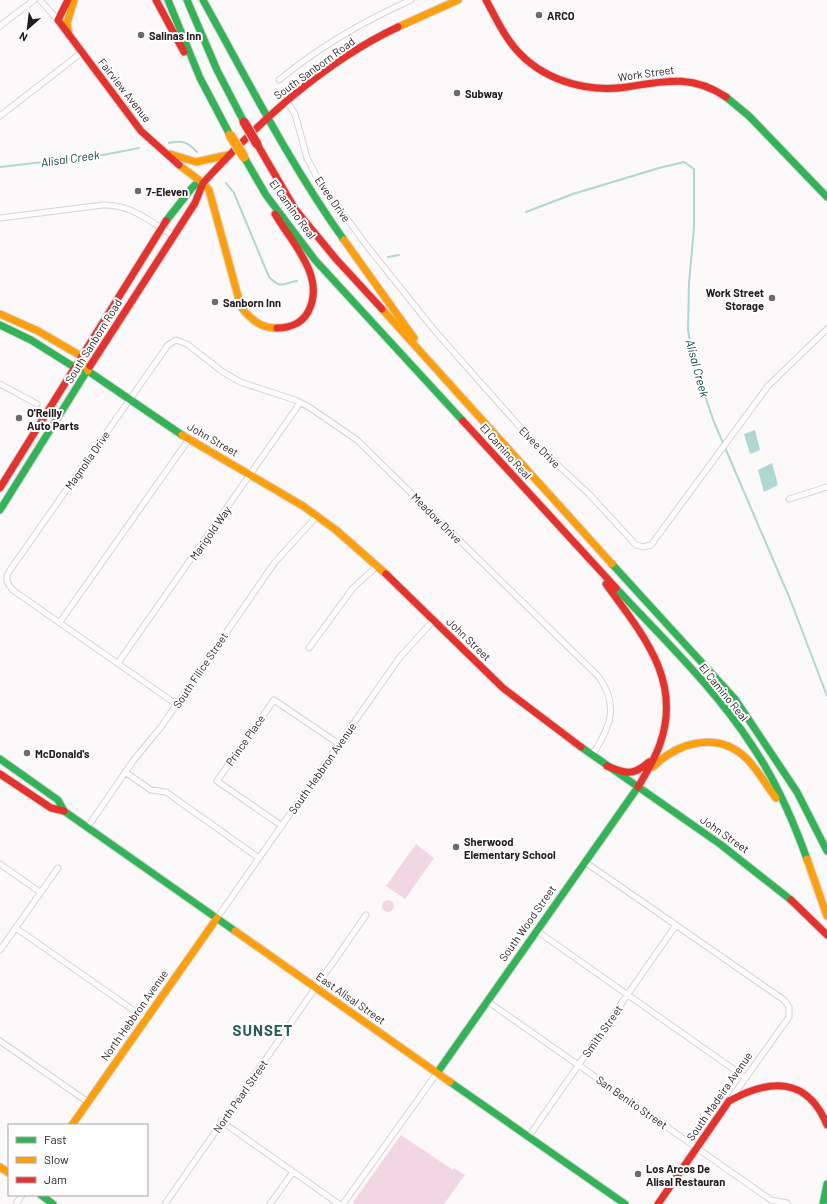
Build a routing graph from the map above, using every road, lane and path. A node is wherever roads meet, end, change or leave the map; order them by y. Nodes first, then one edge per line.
1 (34, 0) edge
2 (40, 0) edge
3 (68, 0) edge
4 (74, 0) edge
5 (156, 0) edge
6 (168, 0) edge
7 (187, 0) edge
8 (203, 0) edge
9 (411, 0) edge
10 (458, 0) edge
11 (486, 0) edge
12 (58, 20) junction
13 (0, 26) edge
14 (70, 38) junction
15 (81, 53) junction
16 (200, 78) junction
17 (279, 80) dead end
18 (287, 102) junction
19 (0, 116) edge
20 (268, 118) junction
21 (163, 152) junction
22 (229, 154) junction
23 (203, 183) junction
24 (266, 195) junction
25 (827, 197) edge
26 (0, 218) edge
27 (161, 228) junction
28 (173, 235) junction
29 (0, 314) edge
30 (0, 325) edge
31 (827, 329) edge
32 (184, 342) joint
33 (423, 353) junction
34 (81, 356) junction
35 (74, 367) junction
36 (88, 371) junction
37 (0, 384) edge
38 (130, 399) junction
39 (300, 403) junction
40 (37, 404) dead end
41 (189, 439) junction
42 (251, 474) junction
43 (827, 487) edge
44 (0, 488) edge
45 (789, 499) dead end
46 (0, 510) edge
47 (316, 516) junction
48 (588, 559) junction
49 (377, 566) junction
50 (432, 621) junction
51 (60, 622) junction
52 (309, 648) dead end
53 (118, 663) junction
54 (176, 704) junction
55 (339, 744) junction
56 (592, 755) junction
57 (655, 755) junction
58 (0, 759) edge
59 (607, 766) junction
60 (125, 772) junction
61 (0, 774) edge
62 (638, 787) junction
63 (64, 811) junction
64 (790, 818) junction
65 (282, 826) junction
66 (87, 828) junction
67 (827, 851) edge
68 (259, 858) junction
69 (585, 862) junction
70 (0, 864) edge
71 (58, 868) dead end
72 (40, 892) junction
73 (366, 916) dead end
74 (827, 916) edge
75 (217, 918) junction
76 (676, 925) junction
77 (16, 928) junction
78 (537, 931) junction
79 (825, 933) edge
80 (0, 950) edge
81 (315, 988) junction
82 (627, 995) junction
83 (487, 1001) junction
84 (146, 1019) junction
85 (0, 1041) edge
86 (578, 1064) junction
87 (437, 1073) junction
88 (746, 1078) junction
89 (729, 1101) junction
90 (88, 1102) junction
91 (221, 1121) junction
92 (73, 1124) edge
93 (827, 1125) edge
94 (528, 1136) junction
95 (697, 1148) junction
96 (0, 1166) edge
97 (8, 1172) edge
98 (293, 1172) junction
99 (827, 1184) edge
100 (41, 1196) edge
101 (787, 1203) dead end
102 (53, 1204) edge
103 (165, 1204) edge
104 (270, 1204) edge
105 (339, 1204) edge
106 (342, 1204) edge
107 (625, 1204) edge
108 (658, 1204) edge
109 (823, 1204) edge

1 - 13 street
2 - 12 street, Fairview Avenue
3 - 12 main road
4 - 14 main road
5 - 16 main road
6 - 16 main road, El Camino Real
7 - 33 main road, El Camino Real, bridge
8 - 20 main road
9 - 17 street
10 - 18 main road, South Sanborn Road
11 - 25 main road, Work Street
12 - 14 main road, Fairview Avenue
14 - 15 main road, Fairview Avenue
15 - 19 street
15 - 21 main road, Fairview Avenue
16 - 24 main road, El Camino Real, bridge
18 - 20 main road, South Sanborn Road
18 - 31 street, Elvee Drive
20 - 22 main road, South Sanborn Road
20 - 33 main road
21 - 22 main road
21 - 23 main road, Fairview Avenue
22 - 23 main road, South Sanborn Road
23 - 24 main road
23 - 27 main road, South Sanborn Road
23 - 28 main road, South Sanborn Road
24 - 48 main road, El Camino Real
26 - 27 street
27 - 28 street
27 - 34 main road, South Sanborn Road
28 - 36 main road, South Sanborn Road
29 - 34 main road
30 - 35 main road, John Street
32 - 38 street, Magnolia Drive
32 - 39 street, Meadow Drive
33 - 67 main road, El Camino Real
34 - 35 main road, South Sanborn Road
34 - 36 main road
35 - 36 main road, John Street
35 - 44 main road, South Sanborn Road
36 - 38 main road, John Street
36 - 46 main road, South Sanborn Road
37 - 40 street
38 - 41 main road, John Street
38 - 51 street, Magnolia Drive
39 - 42 street, Marigold Way
39 - 56 street, Meadow Drive
41 - 42 main road, John Street
41 - 51 street
42 - 47 main road, John Street
42 - 53 street, Marigold Way
43 - 45 street
47 - 49 main road, John Street
47 - 54 street, South Filice Street
48 - 57 main road
48 - 64 main road, El Camino Real
49 - 50 main road, John Street
49 - 52 street
50 - 55 street, South Hebbron Avenue
50 - 56 main road, John Street
51 - 53 street
53 - 54 street
54 - 60 street, South Filice Street
55 - 65 street, South Hebbron Avenue
55 - 65 street, Prince Place
56 - 59 main road, John Street
57 - 59 main road
57 - 62 main road
58 - 63 main road, East Alisal Street
59 - 62 main road, John Street
60 - 66 street, South Filice Street
60 - 68 street
61 - 63 main road, East Alisal Street
62 - 64 main road
62 - 69 main road, South Wood Street
62 - 79 main road, John Street
63 - 66 main road, East Alisal Street
64 - 74 main road, El Camino Real
65 - 68 street, South Hebbron Avenue
66 - 75 main road, East Alisal Street
68 - 75 street, South Hebbron Avenue
69 - 76 street
69 - 78 main road, South Wood Street
70 - 72 street
71 - 72 street
72 - 77 street
73 - 81 street, North Pearl Street
75 - 81 main road, East Alisal Street
75 - 84 main road, North Hebbron Avenue
76 - 82 street, Smith Street
76 - 88 street, South Madeira Avenue
77 - 80 street
77 - 84 street
78 - 82 street
78 - 83 main road, South Wood Street
81 - 87 main road, East Alisal Street
81 - 91 street, North Pearl Street
82 - 86 street, Smith Street
82 - 88 street
83 - 86 street, San Benito Street
83 - 87 main road, South Wood Street
84 - 90 main road, North Hebbron Avenue
85 - 90 street
86 - 94 street, Smith Street
86 - 95 street, San Benito Street
87 - 94 main road, East Alisal Street
87 - 106 street
88 - 89 street, South Madeira Avenue
89 - 93 main road
89 - 95 main road, South Madeira Avenue
90 - 92 main road, North Hebbron Avenue
91 - 98 street
91 - 103 street, North Pearl Street
94 - 107 main road, East Alisal Street
95 - 101 street, San Benito Street
95 - 108 main road, South Madeira Avenue
96 - 97 main road
98 - 104 street
98 - 105 street
99 - 109 main road
100 - 102 main road

